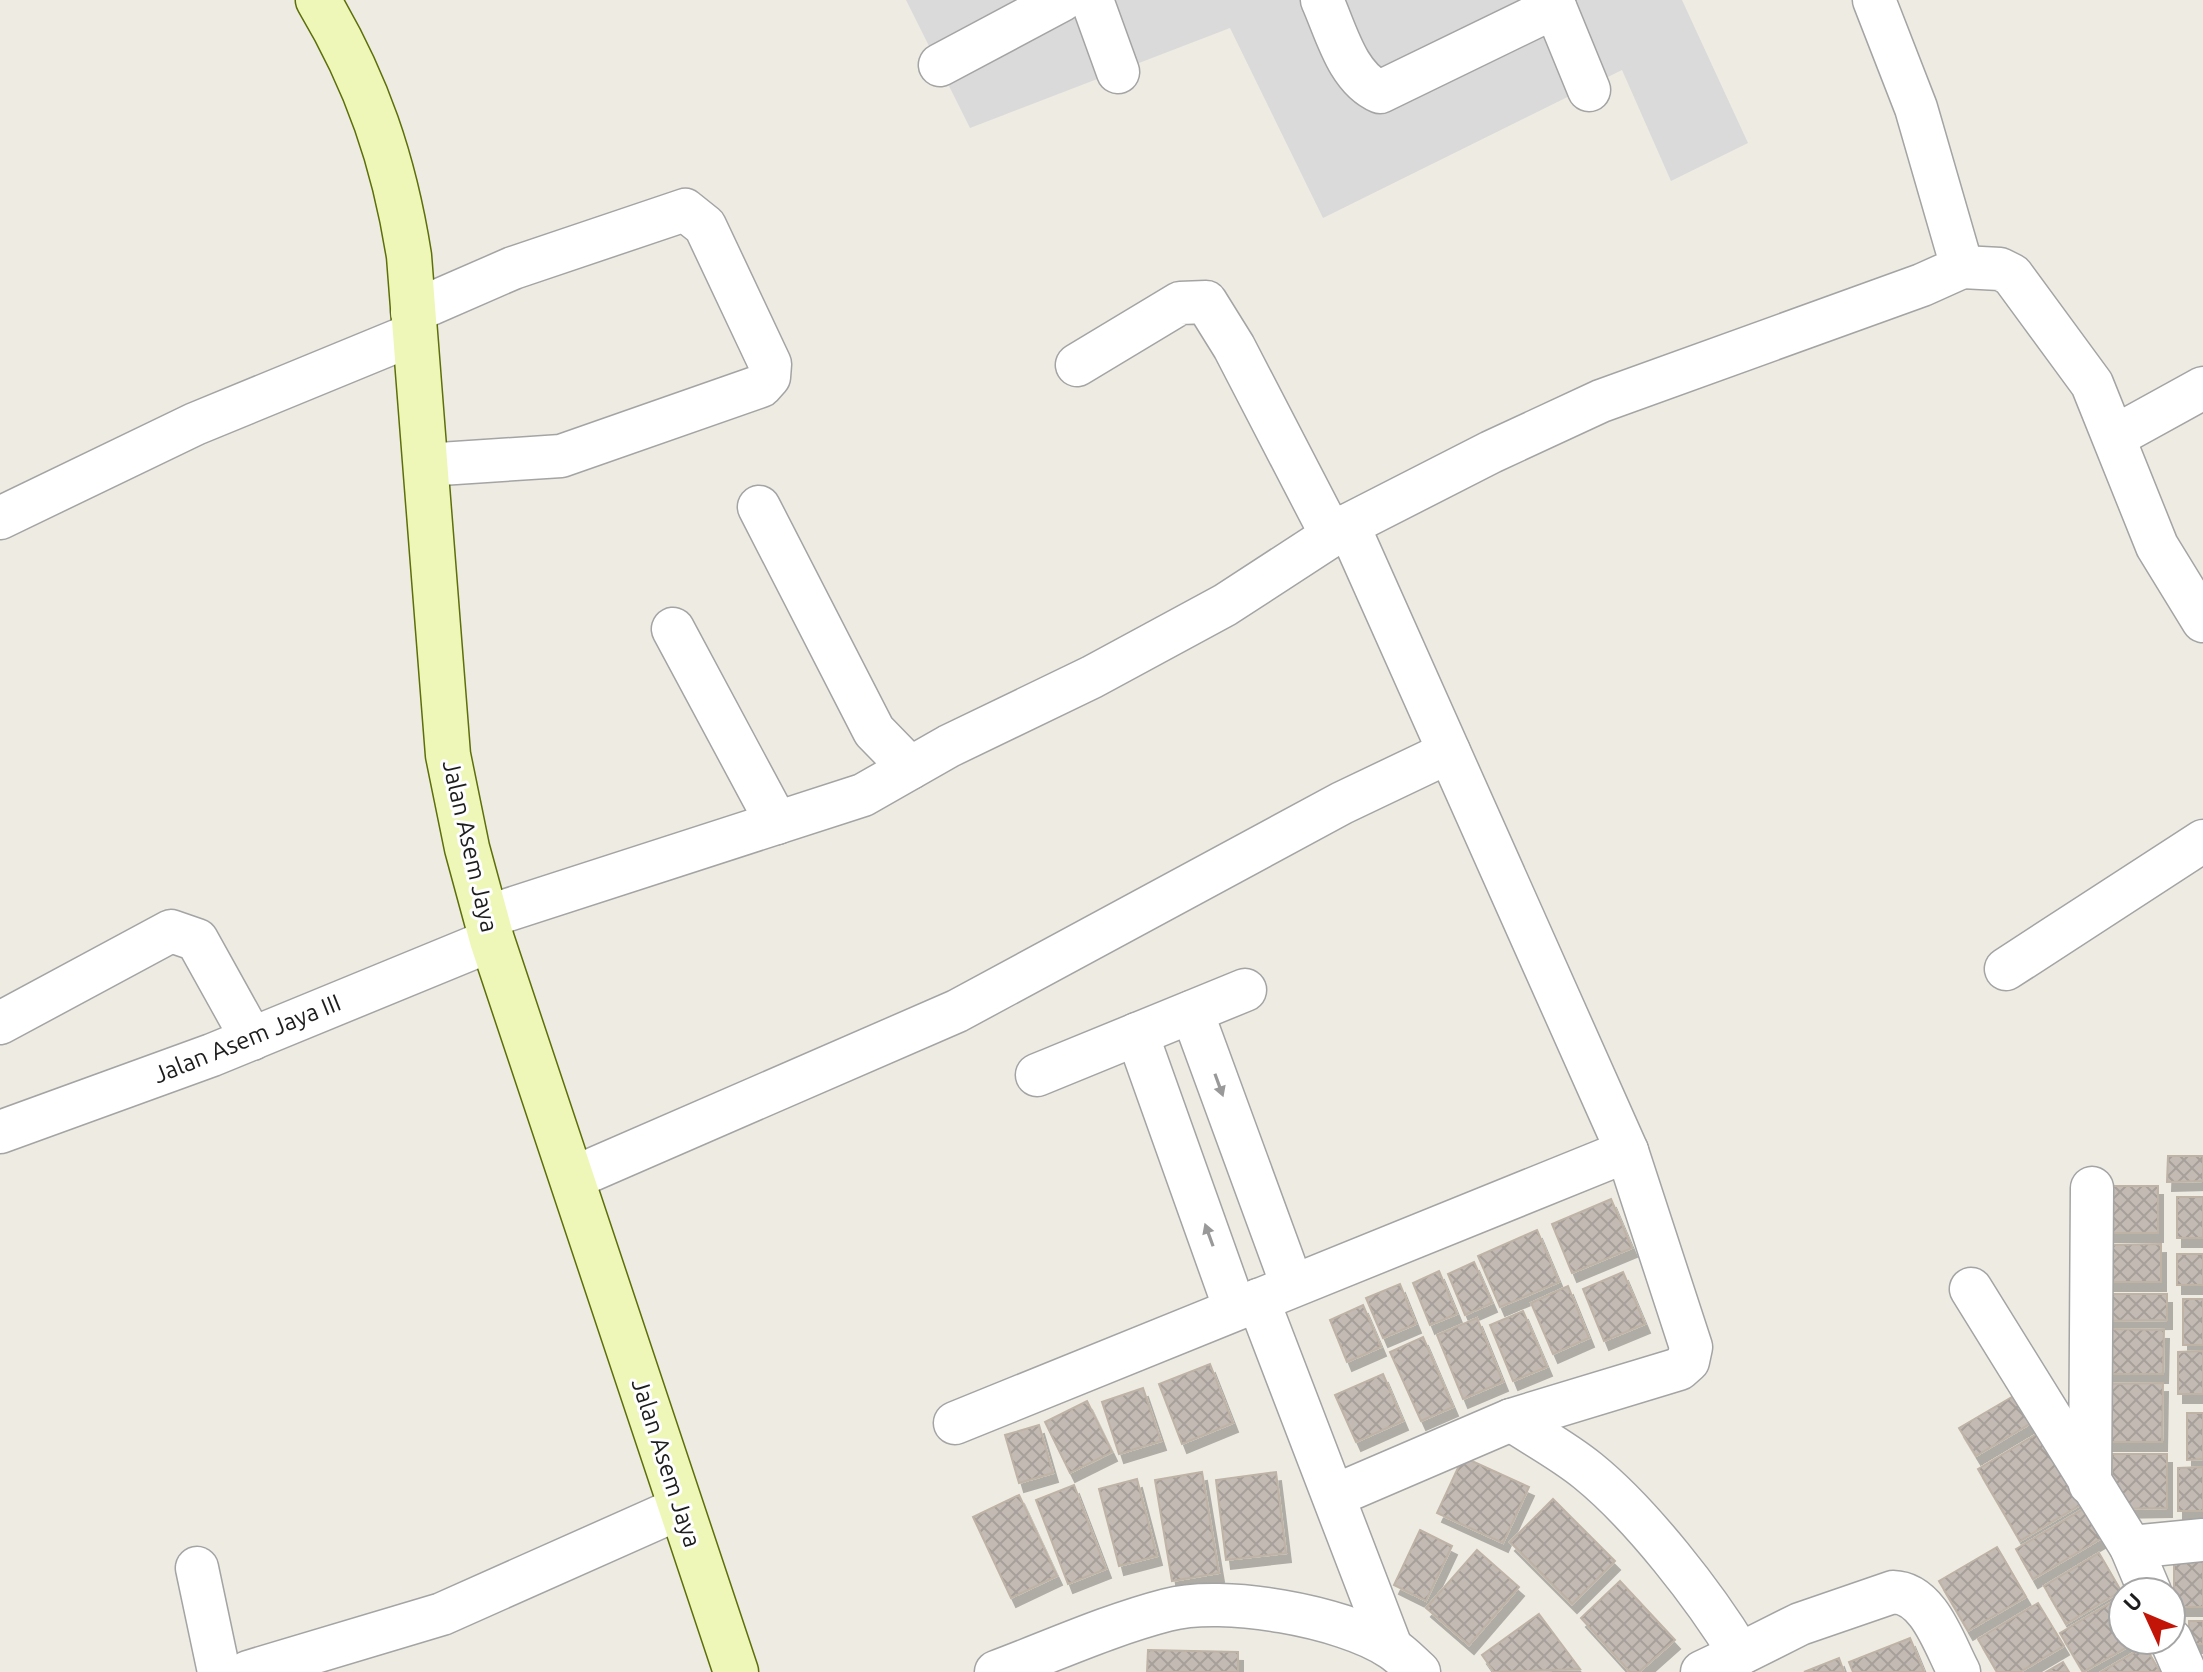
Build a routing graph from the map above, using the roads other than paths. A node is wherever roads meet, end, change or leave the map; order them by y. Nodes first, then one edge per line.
1 (318, 0) edge
2 (1322, 0) edge
3 (1874, 0) edge
4 (1066, 1) edge
5 (1553, 4) edge
6 (940, 65) dead end
7 (1118, 72) dead end
8 (1589, 90) dead end
9 (1962, 267) junction
10 (413, 323) junction
11 (1077, 365) dead end
12 (2203, 388) edge
13 (2114, 437) junction
14 (425, 465) junction
15 (759, 507) dead end
16 (0, 518) edge
17 (1340, 531) junction
18 (2203, 621) edge
19 (673, 629) dead end
20 (1449, 752) junction
21 (910, 768) junction
22 (777, 823) junction
23 (2203, 841) edge
24 (489, 928) junction
25 (2006, 969) dead end
26 (1245, 990) dead end
27 (1192, 1012) junction
28 (0, 1023) edge
29 (1137, 1034) junction
30 (252, 1039) junction
31 (1037, 1075) dead end
32 (0, 1132) edge
33 (1627, 1151) junction
34 (573, 1178) junction
35 (2092, 1188) dead end
36 (1971, 1289) dead end
37 (1262, 1298) junction
38 (1511, 1420) junction
39 (955, 1423) dead end
40 (2090, 1485) junction
41 (1334, 1496) junction
42 (680, 1508) junction
43 (2203, 1540) edge
44 (2131, 1547) junction
45 (197, 1568) dead end
46 (2143, 1576) edge
47 (1740, 1654) junction
48 (1405, 1660) edge
49 (219, 1672) edge
50 (248, 1672) edge
51 (736, 1672) edge
52 (996, 1672) edge
53 (1702, 1672) edge
54 (1959, 1672) edge

1 - 10 main road, Jalan Asem Jaya
2 - 5 street
3 - 9 street
4 - 6 street
4 - 7 street
5 - 8 street
9 - 13 street
9 - 17 street, Jalan Asem Jaya III
10 - 14 main road, Jalan Asem Jaya
10 - 14 street
10 - 16 street
11 - 17 street
12 - 13 street
13 - 18 street
14 - 24 main road, Jalan Asem Jaya
15 - 21 street
17 - 20 street
17 - 21 street, Jalan Asem Jaya III
19 - 22 street
20 - 33 street
20 - 34 street
21 - 22 street, Jalan Asem Jaya III
22 - 24 street, Jalan Asem Jaya III
23 - 25 street
24 - 30 street, Jalan Asem Jaya III
24 - 34 main road, Jalan Asem Jaya
26 - 27 street
27 - 29 street
27 -> 37 street
28 - 30 street
29 - 31 street
37 -> 29 street
30 - 32 street, Jalan Asem Jaya III
33 - 37 street
33 - 38 street
34 - 42 main road, Jalan Asem Jaya
35 - 40 street
36 - 40 street
37 - 39 street
37 - 41 street
38 - 41 street
38 - 47 street
40 - 44 street
41 - 48 street
42 - 50 street
42 - 51 main road, Jalan Asem Jaya
43 - 44 street
44 - 46 street
45 - 49 street
47 - 53 street
47 - 54 street
48 - 52 street

